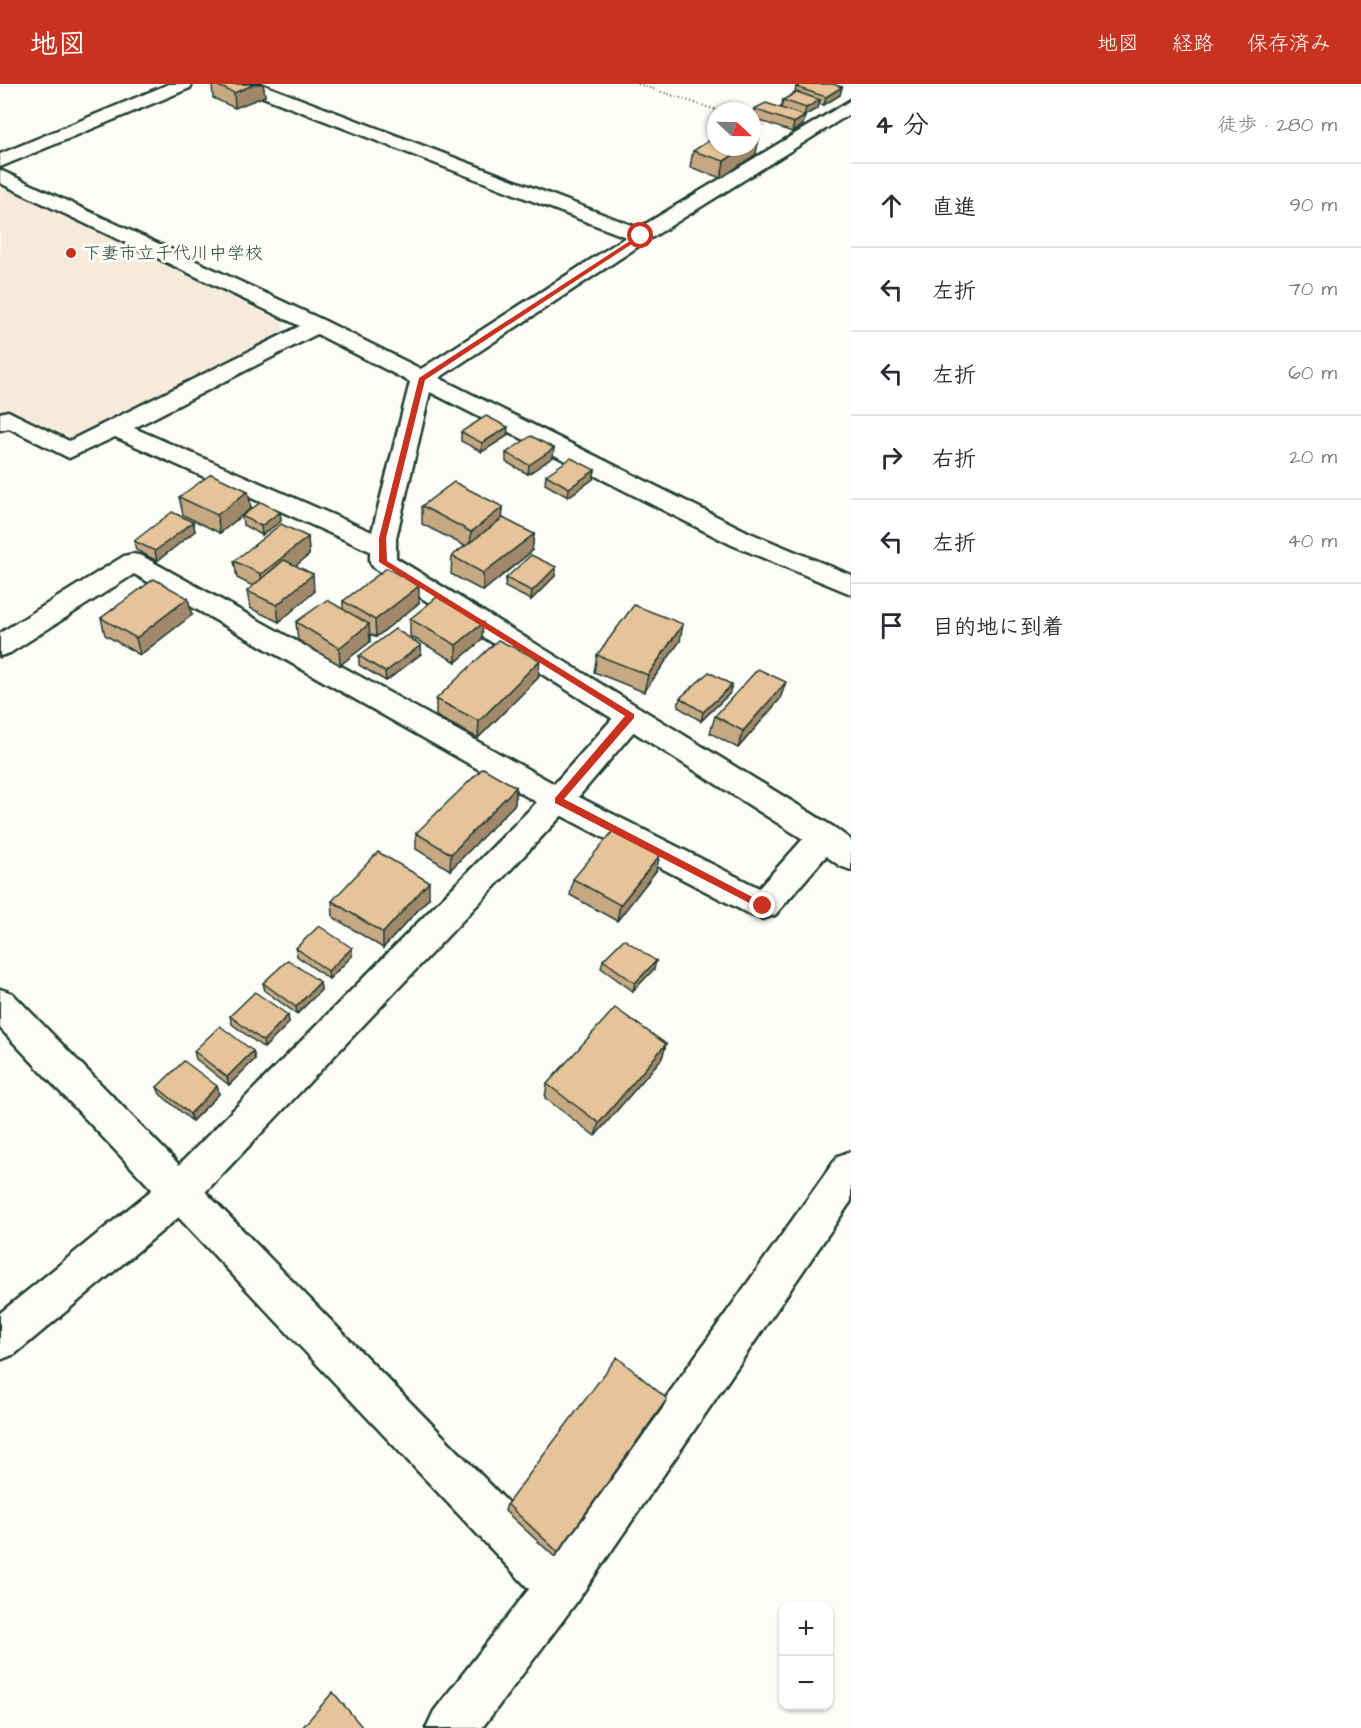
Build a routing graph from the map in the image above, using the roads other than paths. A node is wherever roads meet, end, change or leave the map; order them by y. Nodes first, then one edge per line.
1 (184, 84) edge
2 (246, 84) edge
3 (851, 105) edge
4 (0, 161) edge
5 (0, 176) edge
6 (641, 236) junction
7 (317, 326) junction
8 (422, 379) junction
9 (0, 423) edge
10 (115, 428) junction
11 (383, 547) junction
12 (851, 585) edge
13 (0, 646) edge
14 (631, 716) junction
15 (558, 800) junction
16 (824, 837) junction
17 (851, 857) edge
18 (0, 1004) edge
19 (851, 1169) edge
20 (178, 1193) junction
21 (0, 1339) edge
22 (559, 1588) junction
23 (451, 1728) edge

1 - 4 street
2 - 6 street
3 - 6 street
5 - 7 street
6 - 8 street
7 - 8 street
7 - 10 street
8 - 11 street
8 - 12 street
9 - 10 street
10 - 11 street
11 - 14 street
13 - 15 street
14 - 15 street
14 - 16 street
15 - 16 street
15 - 20 street
16 - 17 street
18 - 20 street
19 - 22 street
20 - 21 street
20 - 22 street
22 - 23 street

